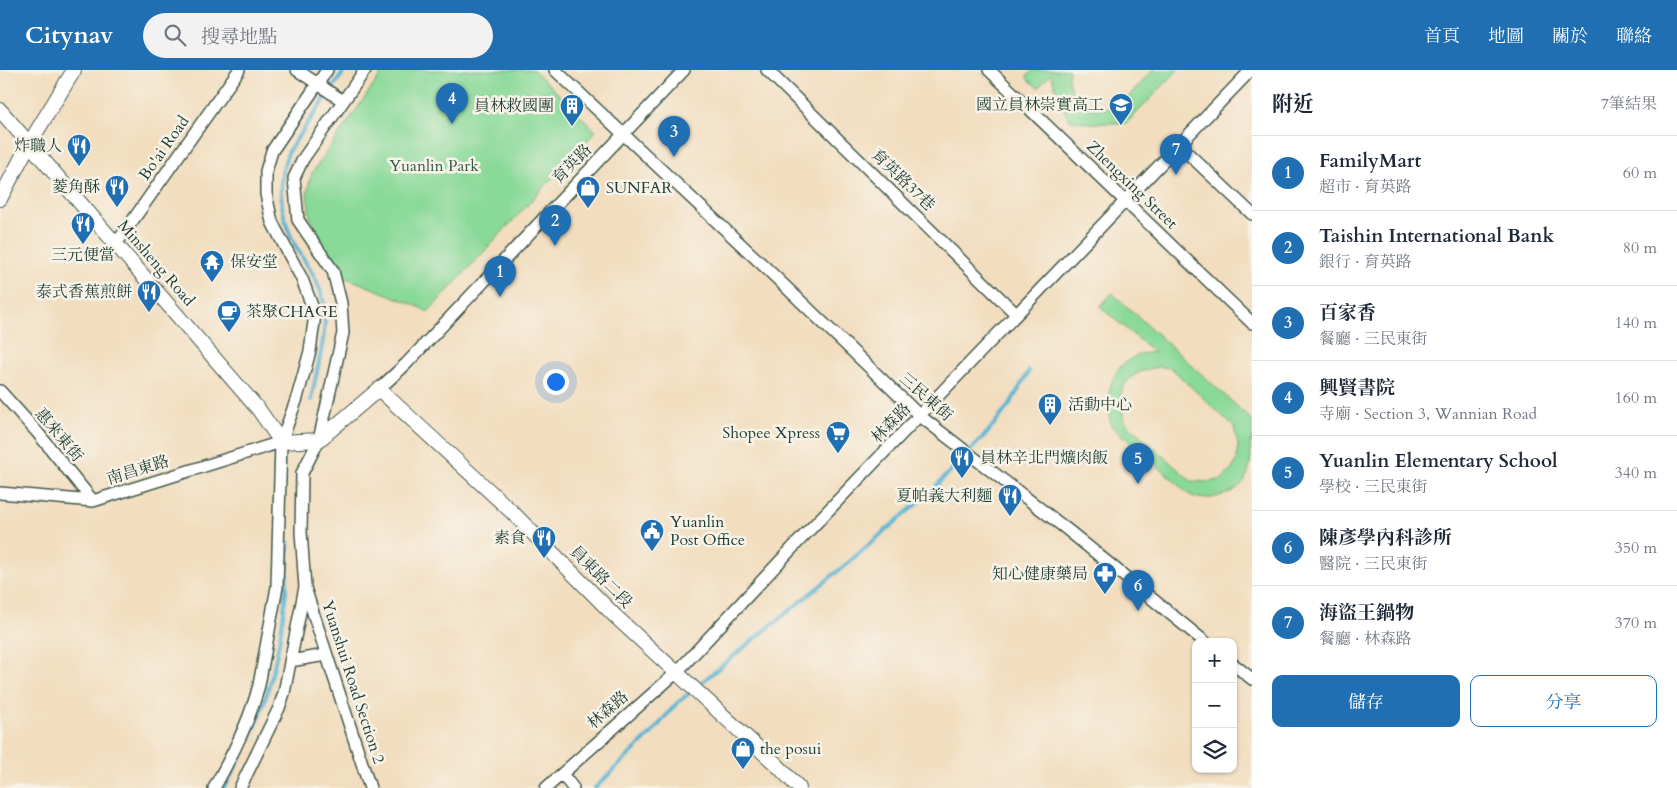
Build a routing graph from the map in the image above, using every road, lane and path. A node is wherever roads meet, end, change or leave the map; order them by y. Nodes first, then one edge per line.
1 (74, 70) edge
2 (239, 70) edge
3 (298, 70) edge
4 (327, 70) edge
5 (365, 70) edge
6 (555, 70) edge
7 (684, 70) edge
8 (767, 70) edge
9 (989, 70) edge
10 (1251, 70) edge
11 (318, 84) junction
12 (343, 101) junction
13 (0, 110) edge
14 (624, 134) junction
15 (30, 144) junction
16 (1179, 145) junction
17 (0, 199) edge
18 (1126, 200) junction
19 (1252, 214) edge
20 (116, 244) junction
21 (1016, 314) junction
22 (1252, 323) edge
23 (379, 389) junction
24 (0, 391) edge
25 (920, 416) junction
26 (319, 440) junction
27 (281, 442) junction
28 (0, 493) edge
29 (93, 501) junction
30 (304, 587) junction
31 (1200, 638) edge
32 (326, 655) junction
33 (290, 661) junction
34 (1237, 667) edge
35 (677, 672) junction
36 (1252, 679) edge
37 (562, 774) junction
38 (214, 788) edge
39 (240, 788) edge
40 (370, 788) edge
41 (546, 788) edge
42 (573, 788) edge
43 (800, 788) edge

1 - 15 street
2 - 20 street, Bo'ai Road
3 - 11 street
4 - 11 street
5 - 12 street
6 - 14 street, 三民東街
7 - 14 street, 育英路
8 - 21 street, 育英路37巷
9 - 18 street, Zhengxing Street
10 - 16 street, 林森路
11 - 12 street
11 - 27 street
12 - 26 street
13 - 15 street, Minsheng Road
14 - 23 street, 育英路
14 - 25 street, 三民東街
15 - 17 street
15 - 20 street, Minsheng Road
16 - 18 street, 林森路
16 - 19 street
18 - 21 street, 林森路
18 - 22 street, Zhengxing Street
20 - 27 street, Minsheng Road
21 - 25 street, 林森路
23 - 26 street
23 - 35 street, 員東路二段
24 - 29 street, 惠來東街
25 - 31 street, 三民東街
25 - 35 street, 林森路
26 - 27 street
26 - 30 street
27 - 29 street, 南昌東路
27 - 38 street
28 - 29 street, 南昌東路
30 - 32 street, Yuanshui Road Section 2
30 - 33 street
32 - 33 street
32 - 40 street, Yuanshui Road Section 2
33 - 39 street
34 - 36 street
35 - 37 street, 林森路
35 - 43 street, 員東路二段
37 - 41 street, 林森路
37 - 42 street

